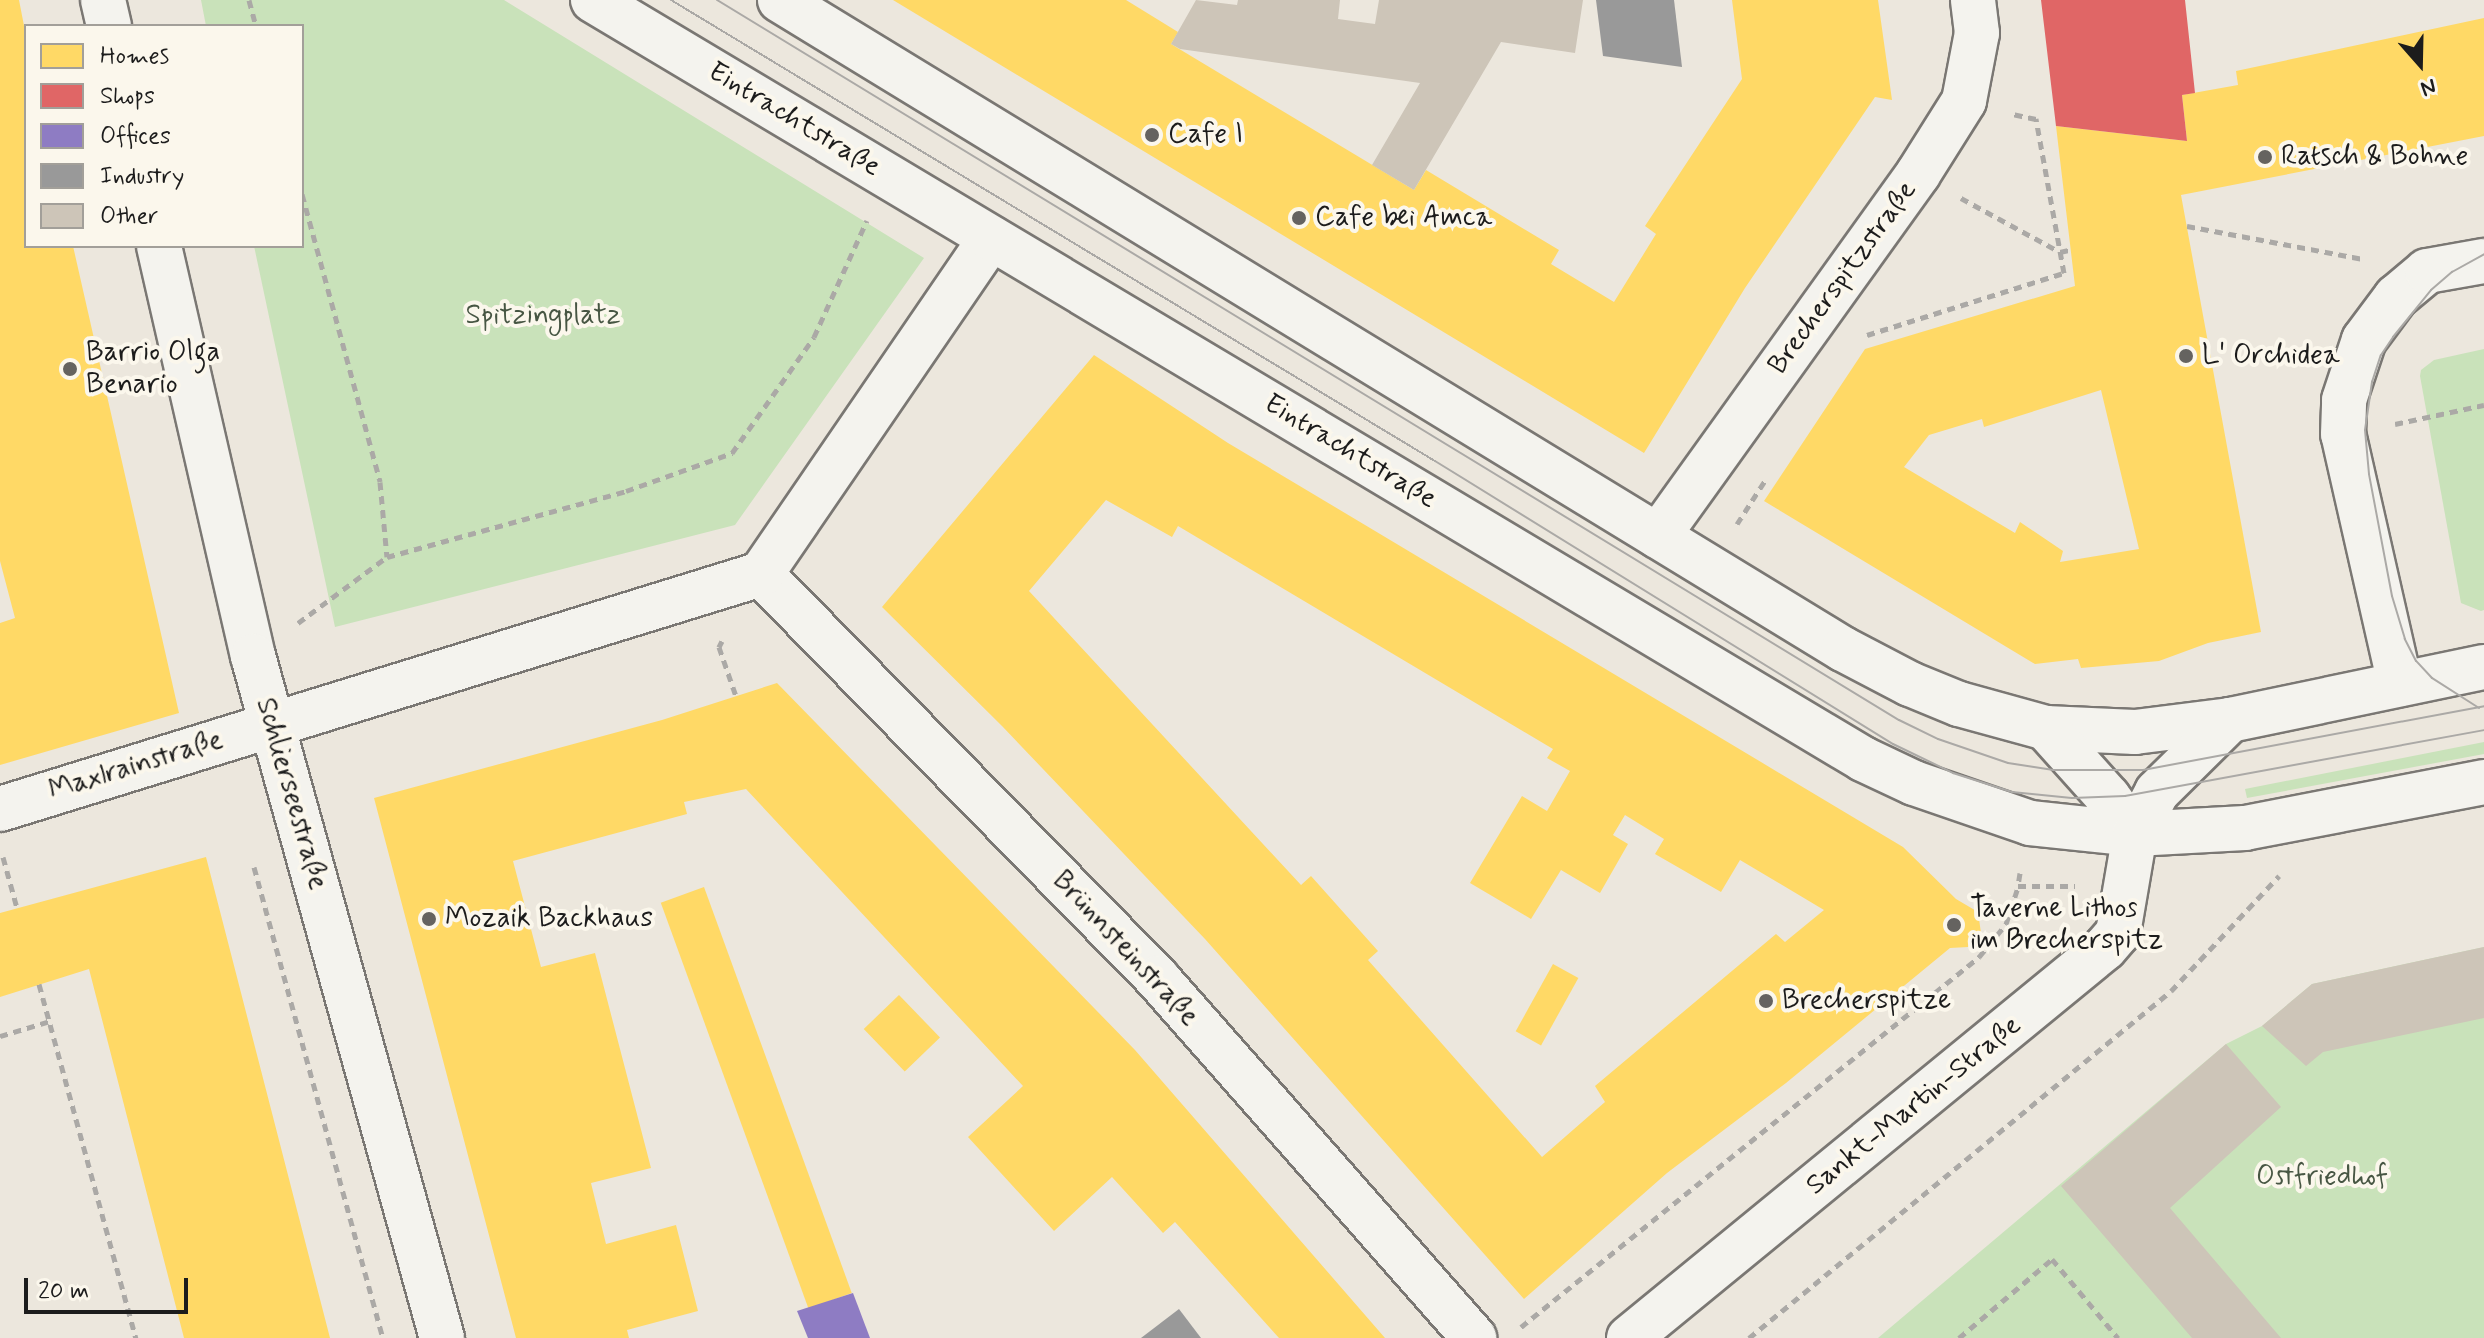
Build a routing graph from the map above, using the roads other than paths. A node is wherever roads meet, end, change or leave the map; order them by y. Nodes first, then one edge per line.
1 (103, 0) edge
2 (593, 0) edge
3 (780, 0) edge
4 (1973, 0) edge
5 (109, 24) edge
6 (991, 238) junction
7 (159, 248) edge
8 (2484, 261) edge
9 (1658, 536) junction
10 (761, 574) junction
11 (2484, 667) edge
12 (2400, 684) junction
13 (2230, 720) junction
14 (272, 725) junction
15 (2046, 728) junction
16 (2484, 782) edge
17 (0, 809) edge
18 (2135, 834) junction
19 (442, 1338) edge
20 (1474, 1338) edge
21 (1629, 1338) edge

1 - 5 street
2 - 6 street, Eintrachtstraße
3 - 9 street
4 - 9 street, Brecherspitzstraße
6 - 10 street
6 - 18 street, Eintrachtstraße
7 - 14 street, Schlierseestraße
8 - 12 street
9 - 15 street
10 - 14 street
10 - 20 street, Brünnsteinstraße
11 - 12 street
12 - 13 street
13 - 15 street
13 - 18 street, Sankt-Martin-Straße
14 - 17 street, Maxlrainstraße
14 - 19 street, Schlierseestraße
15 - 18 street
16 - 18 street, Eintrachtstraße
18 - 21 street, Sankt-Martin-Straße

